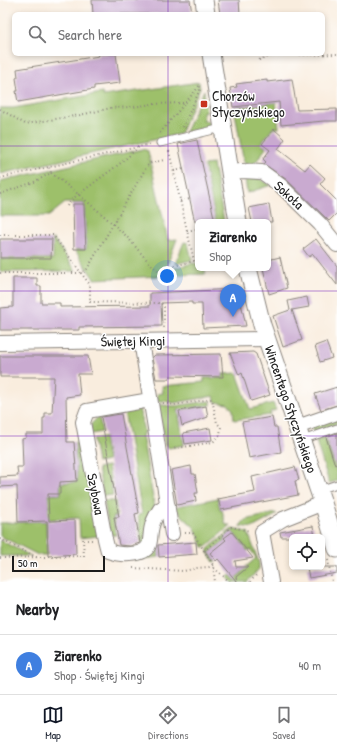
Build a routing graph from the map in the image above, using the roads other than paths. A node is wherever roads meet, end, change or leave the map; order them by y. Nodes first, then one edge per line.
1 (204, 0) edge
2 (206, 12) edge
3 (211, 56) edge
4 (222, 128) junction
5 (158, 140) road end
6 (229, 173) junction
7 (237, 219) edge
8 (337, 245) edge
9 (249, 271) edge
10 (267, 339) junction
11 (141, 341) junction
12 (0, 343) edge
13 (156, 401) junction
14 (337, 413) edge
15 (337, 428) edge
16 (299, 434) junction
17 (337, 484) edge
18 (321, 496) junction
19 (168, 506) junction
20 (172, 534) road end
21 (337, 547) edge
22 (272, 582) edge

1 - 2 street
3 - 4 street
4 - 5 lane
4 - 6 street
6 - 7 street
6 - 8 street, Sokoła
9 - 10 street, Wincentego Styczyńskiego
10 - 11 street, Świętej Kingi
10 - 16 street, Wincentego Styczyńskiego
11 - 12 street, Świętej Kingi
11 - 13 street
13 - 19 street
13 - 19 street, Szybowa
14 - 16 street
15 - 16 lane
16 - 18 street, Wincentego Styczyńskiego
17 - 18 lane
18 - 21 street, Wincentego Styczyńskiego
18 - 22 street
19 - 20 street

